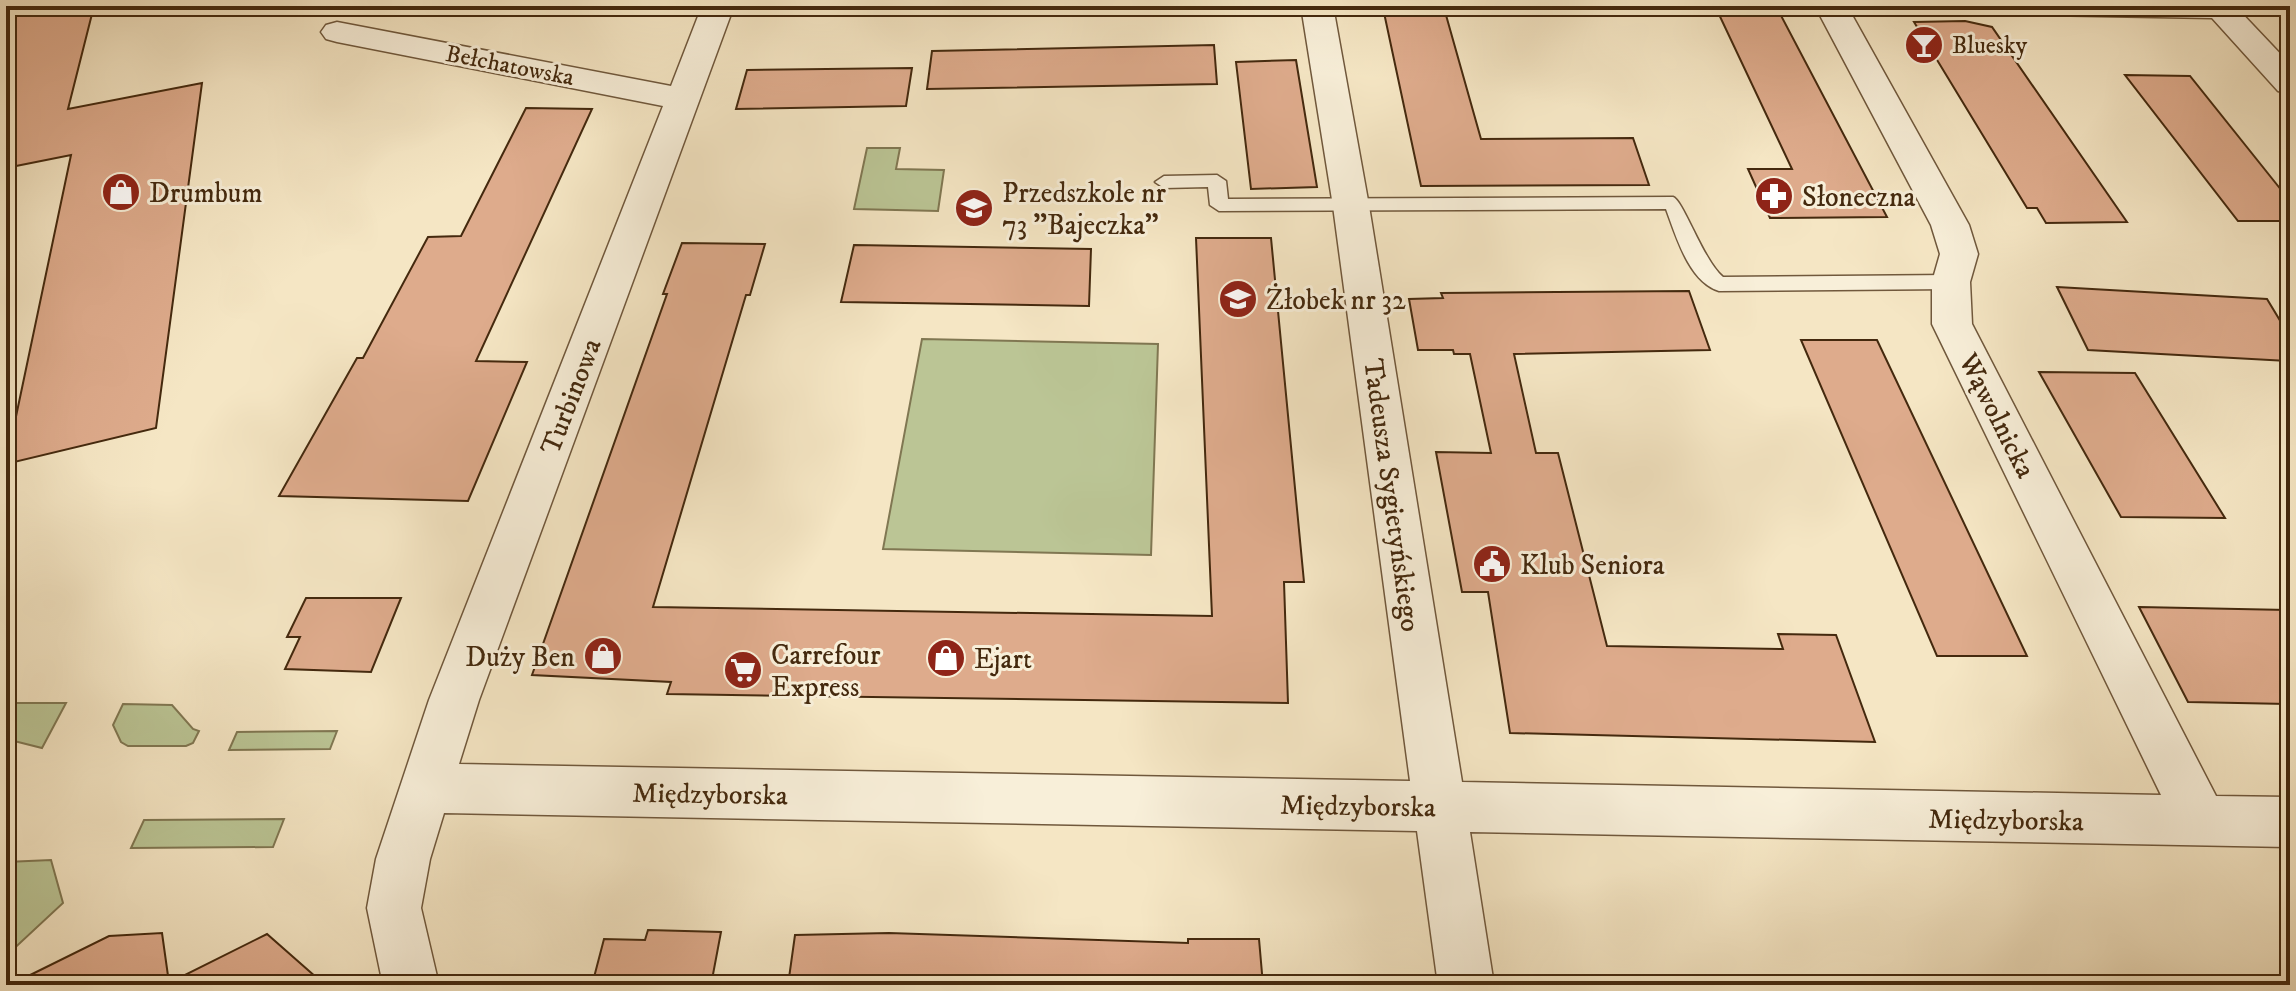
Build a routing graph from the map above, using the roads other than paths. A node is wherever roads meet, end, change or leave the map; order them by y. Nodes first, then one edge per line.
1 (718, 6) edge
2 (1317, 6) edge
3 (1831, 6) edge
4 (2042, 6) edge
5 (2219, 8) edge
6 (337, 32) dead end
7 (2290, 84) edge
8 (683, 99) junction
9 (1164, 182) dead end
10 (1351, 206) junction
11 (1951, 282) junction
12 (426, 788) junction
13 (1439, 807) junction
14 (2201, 820) junction
15 (2290, 822) edge
16 (411, 985) edge
17 (1466, 985) edge

1 - 8 street, Turbinowa
2 - 10 street, Tadeusza Sygietyńskiego
3 - 11 street, Wąwolnicka
4 - 5 street
5 - 7 street
6 - 8 street, Bełchatowska
8 - 12 street, Turbinowa
9 - 10 lane
10 - 11 lane
10 - 13 street, Tadeusza Sygietyńskiego
11 - 14 street, Wąwolnicka
12 - 13 street, Międzyborska
12 - 16 street, Turbinowa
13 - 14 street, Międzyborska
13 - 17 street, Tadeusza Sygietyńskiego
14 - 15 street, Międzyborska

